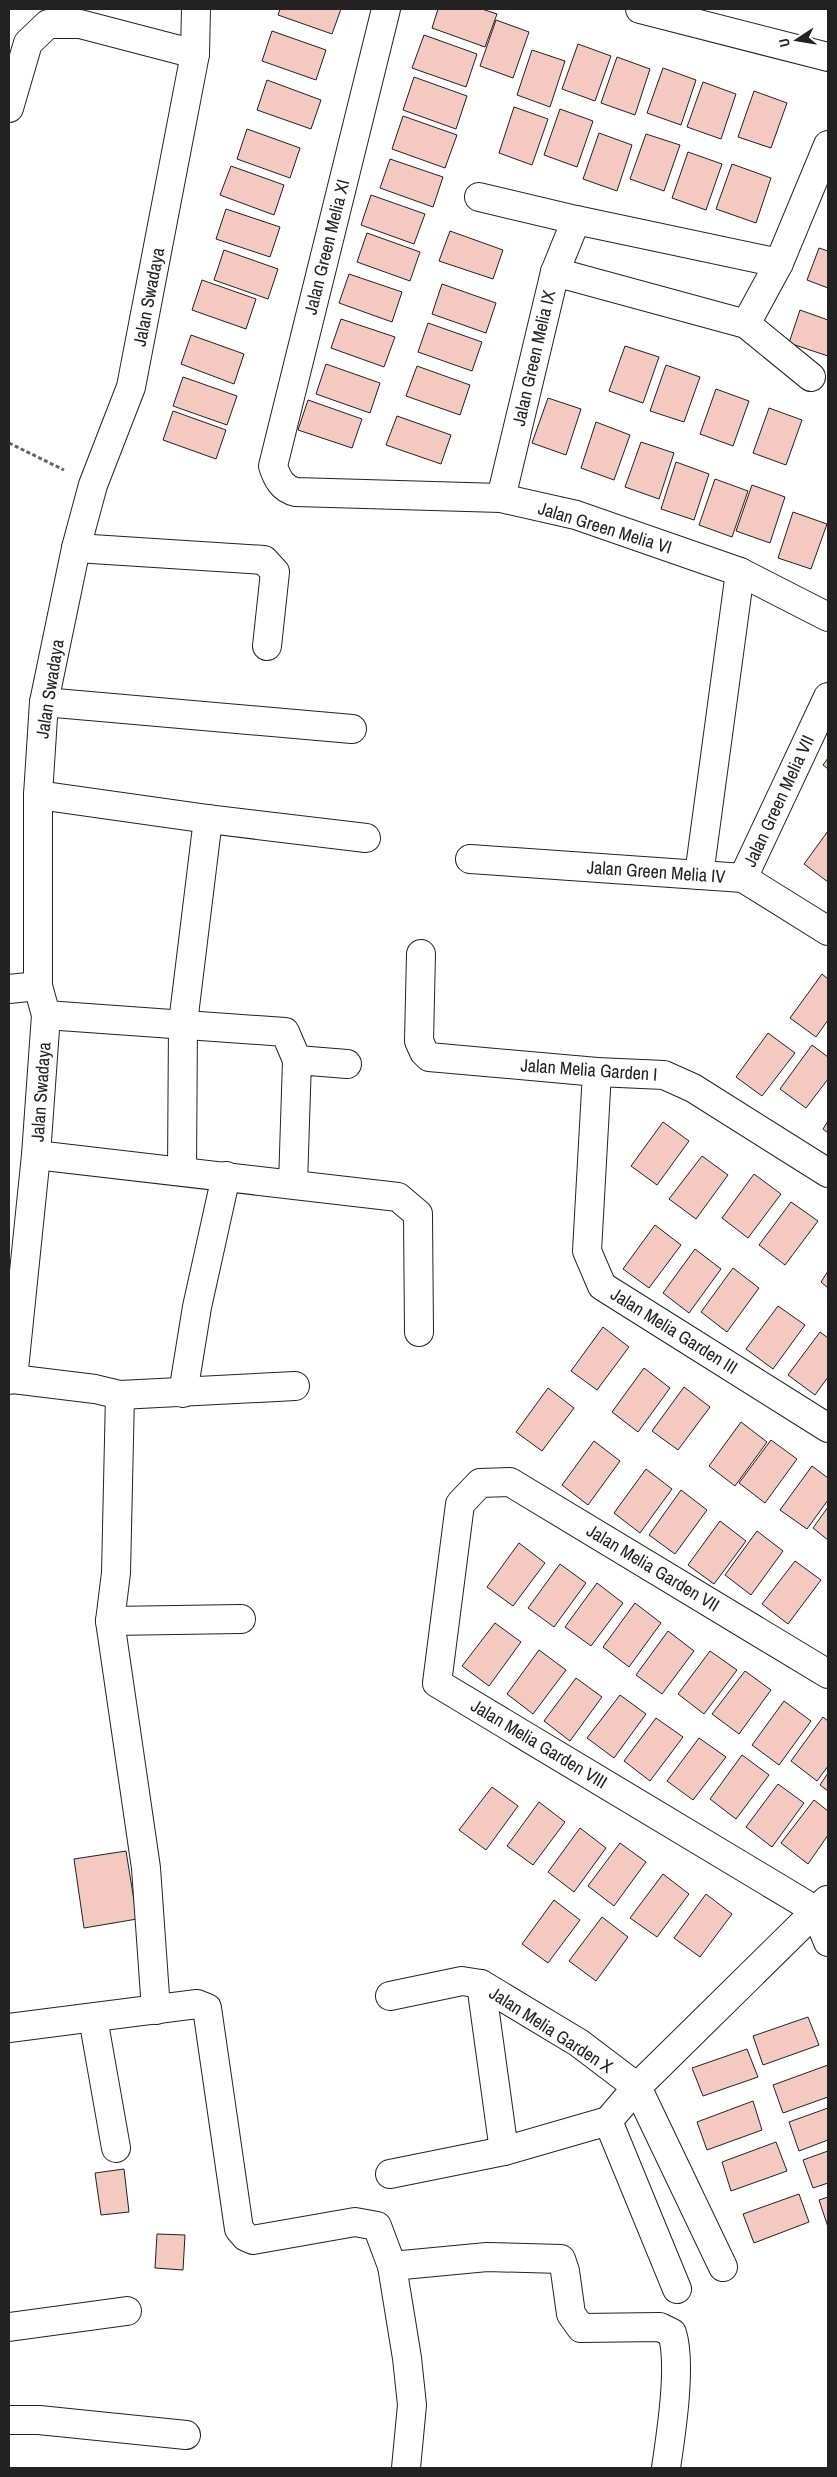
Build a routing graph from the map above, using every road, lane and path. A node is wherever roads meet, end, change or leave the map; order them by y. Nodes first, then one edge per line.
1 (196, 9) edge
2 (386, 9) edge
3 (640, 9) edge
4 (195, 54) junction
5 (828, 57) edge
6 (9, 108) edge
7 (828, 145) edge
8 (480, 196) dead end
9 (576, 220) junction
10 (779, 263) junction
11 (555, 272) junction
12 (746, 324) junction
13 (811, 377) dead end
14 (9, 443) edge
15 (281, 483) joint
16 (94, 485) junction
17 (501, 498) junction
18 (76, 548) junction
19 (740, 572) junction
20 (828, 617) edge
21 (267, 646) dead end
22 (828, 697) edge
23 (44, 702) junction
24 (352, 729) dead end
25 (38, 795) junction
26 (208, 819) junction
27 (366, 838) dead end
28 (470, 859) dead end
29 (699, 875) junction
30 (743, 878) junction
31 (828, 931) edge
32 (421, 954) dead end
33 (38, 986) junction
34 (9, 989) edge
35 (46, 1015) junction
36 (183, 1024) junction
37 (297, 1060) junction
38 (347, 1064) dead end
39 (597, 1072) junction
40 (36, 1155) junction
41 (182, 1171) junction
42 (828, 1172) edge
43 (226, 1176) junction
44 (293, 1184) junction
45 (419, 1332) dead end
46 (11, 1380) edge
47 (295, 1386) dead end
48 (184, 1394) junction
49 (120, 1395) junction
50 (828, 1428) edge
51 (475, 1488) joint
52 (240, 1619) dead end
53 (110, 1622) junction
54 (828, 1674) edge
55 (822, 1904) edge
56 (828, 1942) edge
57 (480, 1984) junction
58 (390, 1996) dead end
59 (156, 2010) junction
60 (93, 2018) junction
61 (9, 2028) edge
62 (636, 2087) junction
63 (608, 2121) junction
64 (116, 2148) dead end
65 (504, 2151) junction
66 (390, 2174) dead end
67 (392, 2266) junction
68 (723, 2267) dead end
69 (677, 2289) dead end
70 (127, 2311) dead end
71 (9, 2326) edge
72 (9, 2420) edge
73 (186, 2435) dead end
74 (406, 2468) edge
75 (666, 2468) edge

1 - 4 street, Jalan Swadaya
2 - 15 street, Jalan Green Melia XI
3 - 5 street
4 - 6 street
4 - 16 street, Jalan Swadaya
7 - 10 street
8 - 9 street
9 - 10 street
9 - 11 street, Jalan Green Melia IX
10 - 12 street
11 - 12 street
11 - 17 street, Jalan Green Melia IX
12 - 13 street
14 - 16 path
15 - 17 street, Jalan Green Melia VI
16 - 18 street, Jalan Swadaya
17 - 19 street, Jalan Green Melia VI
18 - 21 street
18 - 23 street, Jalan Swadaya
19 - 20 street, Jalan Green Melia VI
19 - 29 street
22 - 30 street, Jalan Green Melia VII
23 - 24 street
23 - 25 street, Jalan Swadaya
25 - 26 street
25 - 33 street, Jalan Swadaya
26 - 27 street
26 - 36 street
28 - 29 street, Jalan Green Melia IV
29 - 30 street, Jalan Green Melia IV
30 - 31 street, Jalan Green Melia IV
32 - 39 street, Jalan Melia Garden I
33 - 34 street
33 - 35 street, Jalan Swadaya
35 - 36 street
35 - 40 street, Jalan Swadaya
36 - 37 street
36 - 41 street
37 - 38 street
37 - 44 street
39 - 42 street, Jalan Melia Garden I
39 - 50 street, Jalan Melia Garden III
40 - 41 street
40 - 46 street, Jalan Swadaya
41 - 43 street
43 - 44 street
43 - 48 street
44 - 45 street
46 - 49 street
47 - 48 street
48 - 49 street
49 - 53 street
51 - 54 street, Jalan Melia Garden VII
51 - 55 street, Jalan Melia Garden VIII
52 - 53 street
53 - 59 street
55 - 56 street
55 - 62 street
57 - 58 street
57 - 62 street, Jalan Melia Garden X
57 - 65 street, Jalan Melia Garden X
59 - 60 street
59 - 67 street
60 - 61 street
60 - 64 street
62 - 63 street
62 - 68 street, Jalan Melia Garden X
63 - 65 street
63 - 69 street
65 - 66 street
67 - 74 street
67 - 75 street
70 - 71 street
72 - 73 street

